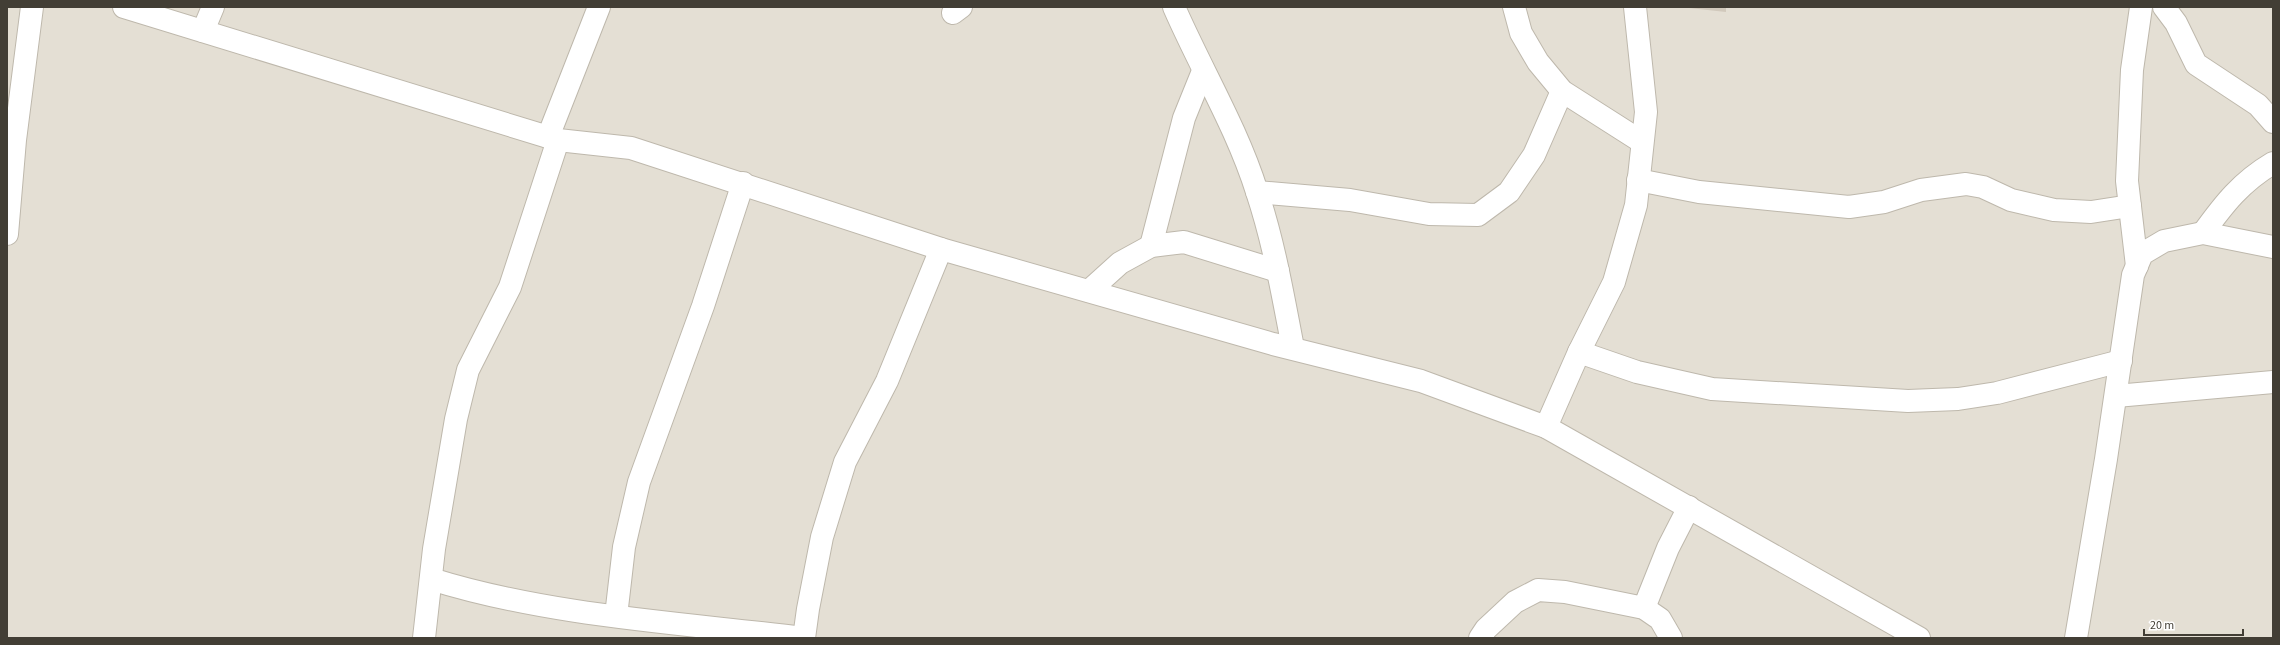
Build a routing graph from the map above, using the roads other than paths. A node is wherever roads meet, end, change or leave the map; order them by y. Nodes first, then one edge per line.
1 (32, 7) edge
2 (124, 7) edge
3 (213, 7) edge
4 (599, 7) edge
5 (1174, 7) edge
6 (1514, 7) edge
7 (1635, 7) edge
8 (2141, 7) edge
9 (2164, 7) edge
10 (203, 31) junction
11 (1203, 71) junction
12 (1562, 91) junction
13 (2273, 122) edge
14 (553, 139) junction
15 (1642, 142) junction
16 (2273, 163) edge
17 (1638, 180) junction
18 (743, 183) junction
19 (1257, 192) junction
20 (2130, 206) junction
21 (2203, 233) junction
22 (7, 234) edge
23 (1151, 246) junction
24 (2273, 247) edge
25 (941, 249) junction
26 (2137, 266) junction
27 (1278, 271) junction
28 (1089, 291) junction
29 (1293, 348) junction
30 (1579, 352) junction
31 (2121, 361) junction
32 (2273, 382) edge
33 (2116, 396) junction
34 (1546, 427) junction
35 (1689, 507) junction
36 (431, 579) junction
37 (1644, 608) junction
38 (616, 616) junction
39 (424, 638) edge
40 (804, 638) edge
41 (1480, 638) edge
42 (1671, 638) edge
43 (1918, 638) edge
44 (2076, 638) edge

1 - 22 street
2 - 10 street
3 - 10 street
4 - 14 street
5 - 11 street
6 - 12 street
7 - 15 street
8 - 20 street
9 - 13 street
10 - 14 street
11 - 19 street
11 - 23 street
12 - 15 street
12 - 19 street
14 - 18 street
14 - 36 street
15 - 17 street
16 - 21 street
17 - 20 street
17 - 30 street
18 - 25 street
18 - 38 street
19 - 27 street
20 - 26 street
21 - 24 street
21 - 26 street
23 - 27 street
23 - 28 street
25 - 28 street
25 - 40 street
26 - 31 street
27 - 29 street
28 - 29 street
29 - 34 street
30 - 31 street
30 - 34 street
31 - 33 street
32 - 33 street
33 - 44 street
34 - 35 street
35 - 37 street
35 - 43 street
36 - 38 street
36 - 39 street
37 - 41 street
37 - 42 street
38 - 40 street

